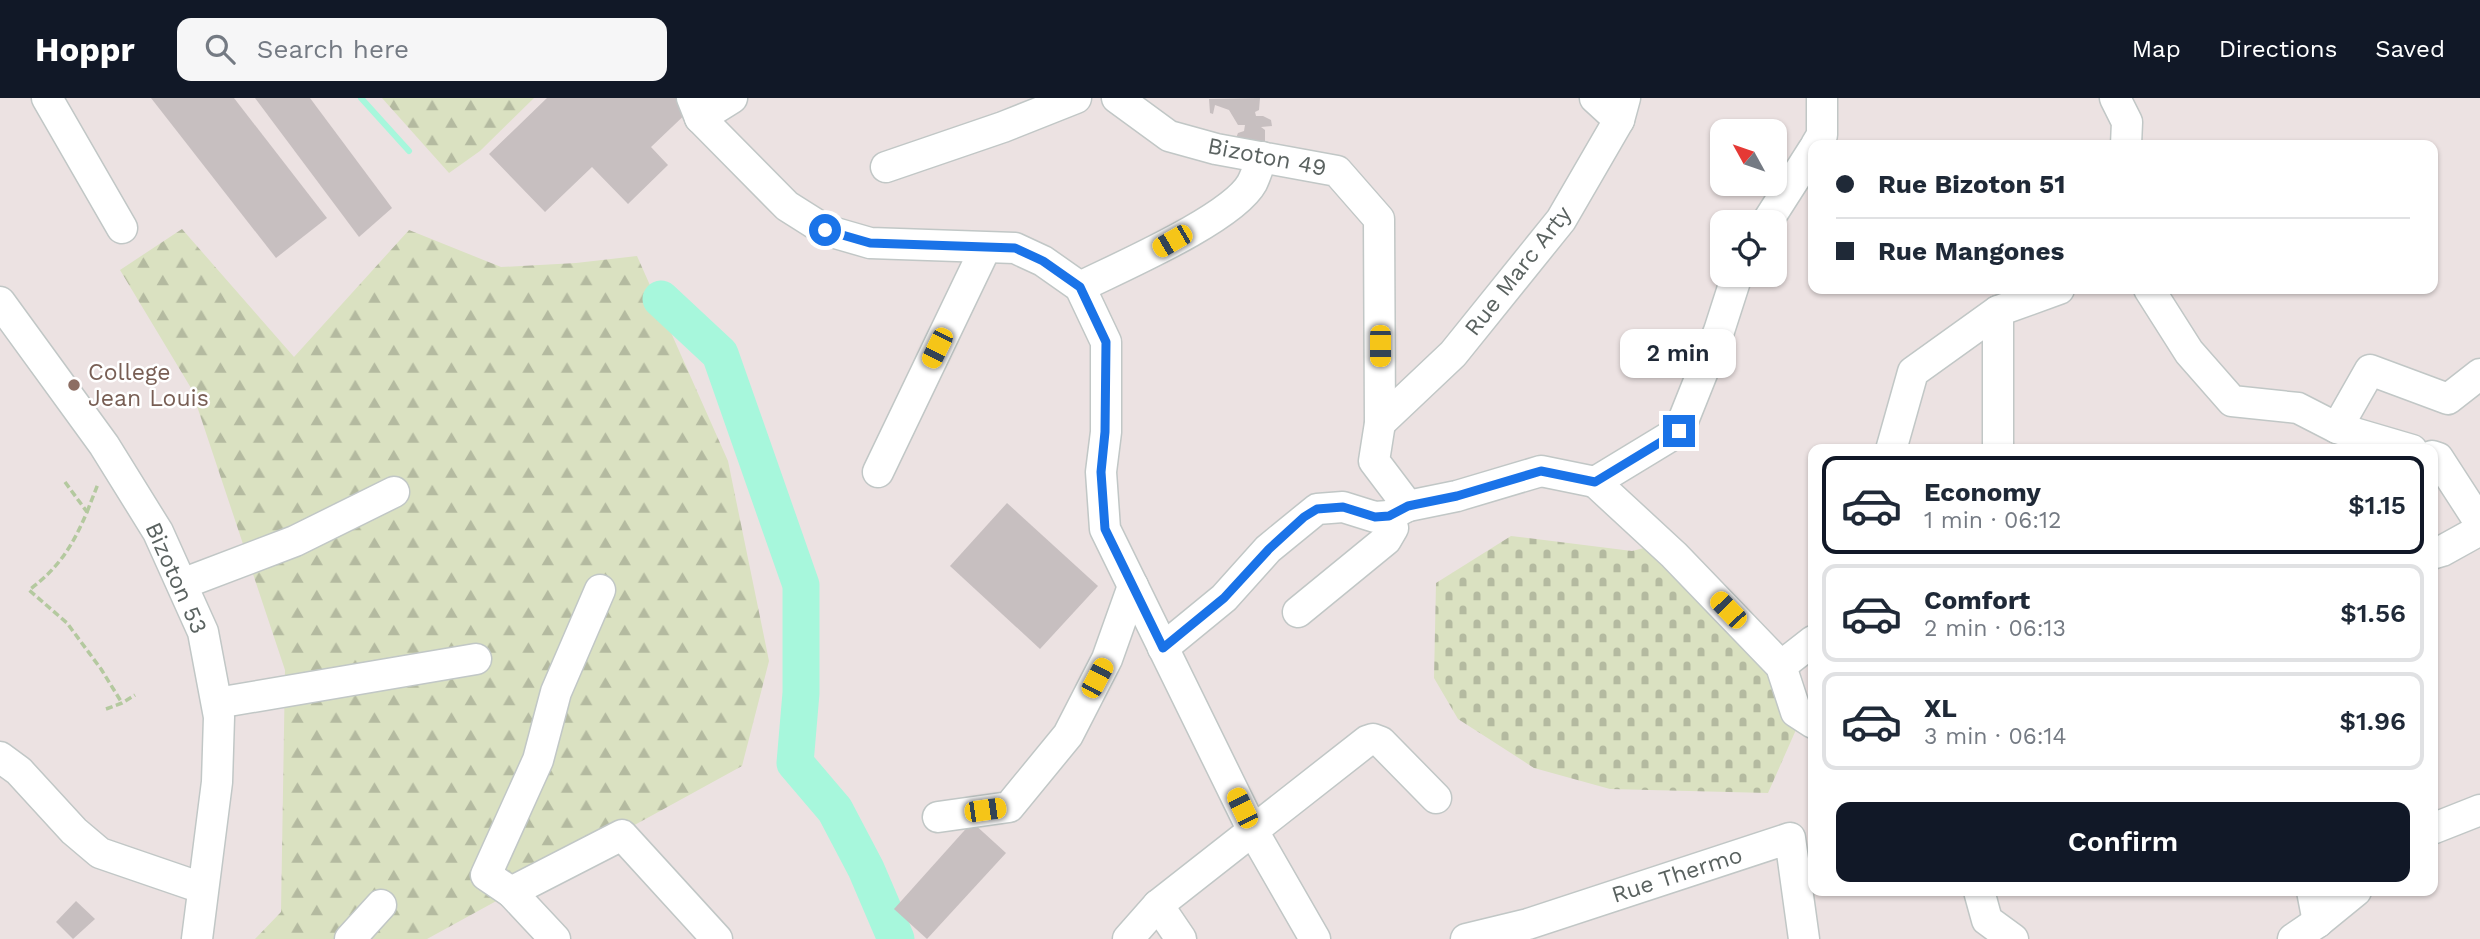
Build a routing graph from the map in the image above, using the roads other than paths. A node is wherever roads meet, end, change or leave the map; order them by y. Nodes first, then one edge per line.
1 (47, 98) edge
2 (733, 98) edge
3 (1076, 98) edge
4 (1117, 98) edge
5 (1595, 98) edge
6 (1822, 98) edge
7 (2115, 98) edge
8 (696, 108) edge
9 (1622, 109) edge
10 (1819, 140) edge
11 (2126, 140) edge
12 (1262, 157) junction
13 (1808, 158) edge
14 (886, 167) dead end
15 (1776, 210) edge
16 (122, 228) dead end
17 (985, 248) junction
18 (1080, 287) junction
19 (1733, 287) edge
20 (2045, 294) edge
21 (2152, 294) edge
22 (0, 302) edge
23 (1998, 311) junction
24 (2480, 374) edge
25 (1380, 423) junction
26 (2337, 428) junction
27 (1893, 444) edge
28 (1998, 444) edge
29 (2392, 444) edge
30 (2438, 457) edge
31 (878, 472) dead end
32 (1595, 482) junction
33 (394, 492) dead end
34 (1398, 511) junction
35 (2480, 523) edge
36 (2480, 530) edge
37 (2438, 552) edge
38 (182, 584) junction
39 (1133, 586) junction
40 (600, 590) dead end
41 (1298, 612) dead end
42 (1808, 645) edge
43 (1163, 648) junction
44 (476, 659) dead end
45 (1781, 666) junction
46 (217, 703) junction
47 (1808, 720) edge
48 (0, 757) edge
49 (1436, 798) dead end
50 (2480, 810) edge
51 (938, 817) dead end
52 (2438, 827) edge
53 (1253, 831) junction
54 (202, 888) junction
55 (511, 892) junction
56 (1980, 896) edge
57 (2313, 896) edge
58 (2351, 896) edge
59 (381, 905) dead end
60 (1158, 905) junction
61 (2319, 922) junction
62 (197, 939) edge
63 (350, 939) edge
64 (555, 939) edge
65 (717, 939) edge
66 (1128, 939) edge
67 (1181, 939) edge
68 (1315, 939) edge
69 (1466, 939) edge
70 (1804, 939) edge
71 (2014, 939) edge
72 (2293, 939) edge

1 - 16 street
2 - 8 street
3 - 14 street
4 - 12 street, Bizoton 49
5 - 9 street
6 - 10 street
7 - 11 street
8 - 17 street
9 - 25 street, Rue Marc Arty
12 - 18 street
12 - 25 street, Bizoton 49
13 - 15 street
17 - 18 street
17 - 31 street
18 - 39 street
19 - 32 street
20 - 23 street
21 - 26 street
22 - 38 street, Bizoton 53
23 - 27 street
23 - 28 street
24 - 26 street
25 - 34 street, Bizoton 49
26 - 29 street
30 - 35 street
32 - 34 street
32 - 45 street
33 - 38 street
34 - 41 street
34 - 43 street
36 - 37 street
38 - 46 street, Bizoton 53
39 - 43 street
39 - 51 street
40 - 55 street
42 - 45 street
43 - 53 street
44 - 46 street
45 - 47 street
46 - 54 street, Bizoton 53
48 - 54 street
49 - 53 street
50 - 52 street
53 - 60 street
53 - 68 street
54 - 62 street, Bizoton 53
55 - 64 street
55 - 65 street
56 - 71 street
57 - 61 street
58 - 61 street
59 - 63 street
60 - 66 street
60 - 67 street
61 - 72 street
69 - 70 street, Rue Thermo

